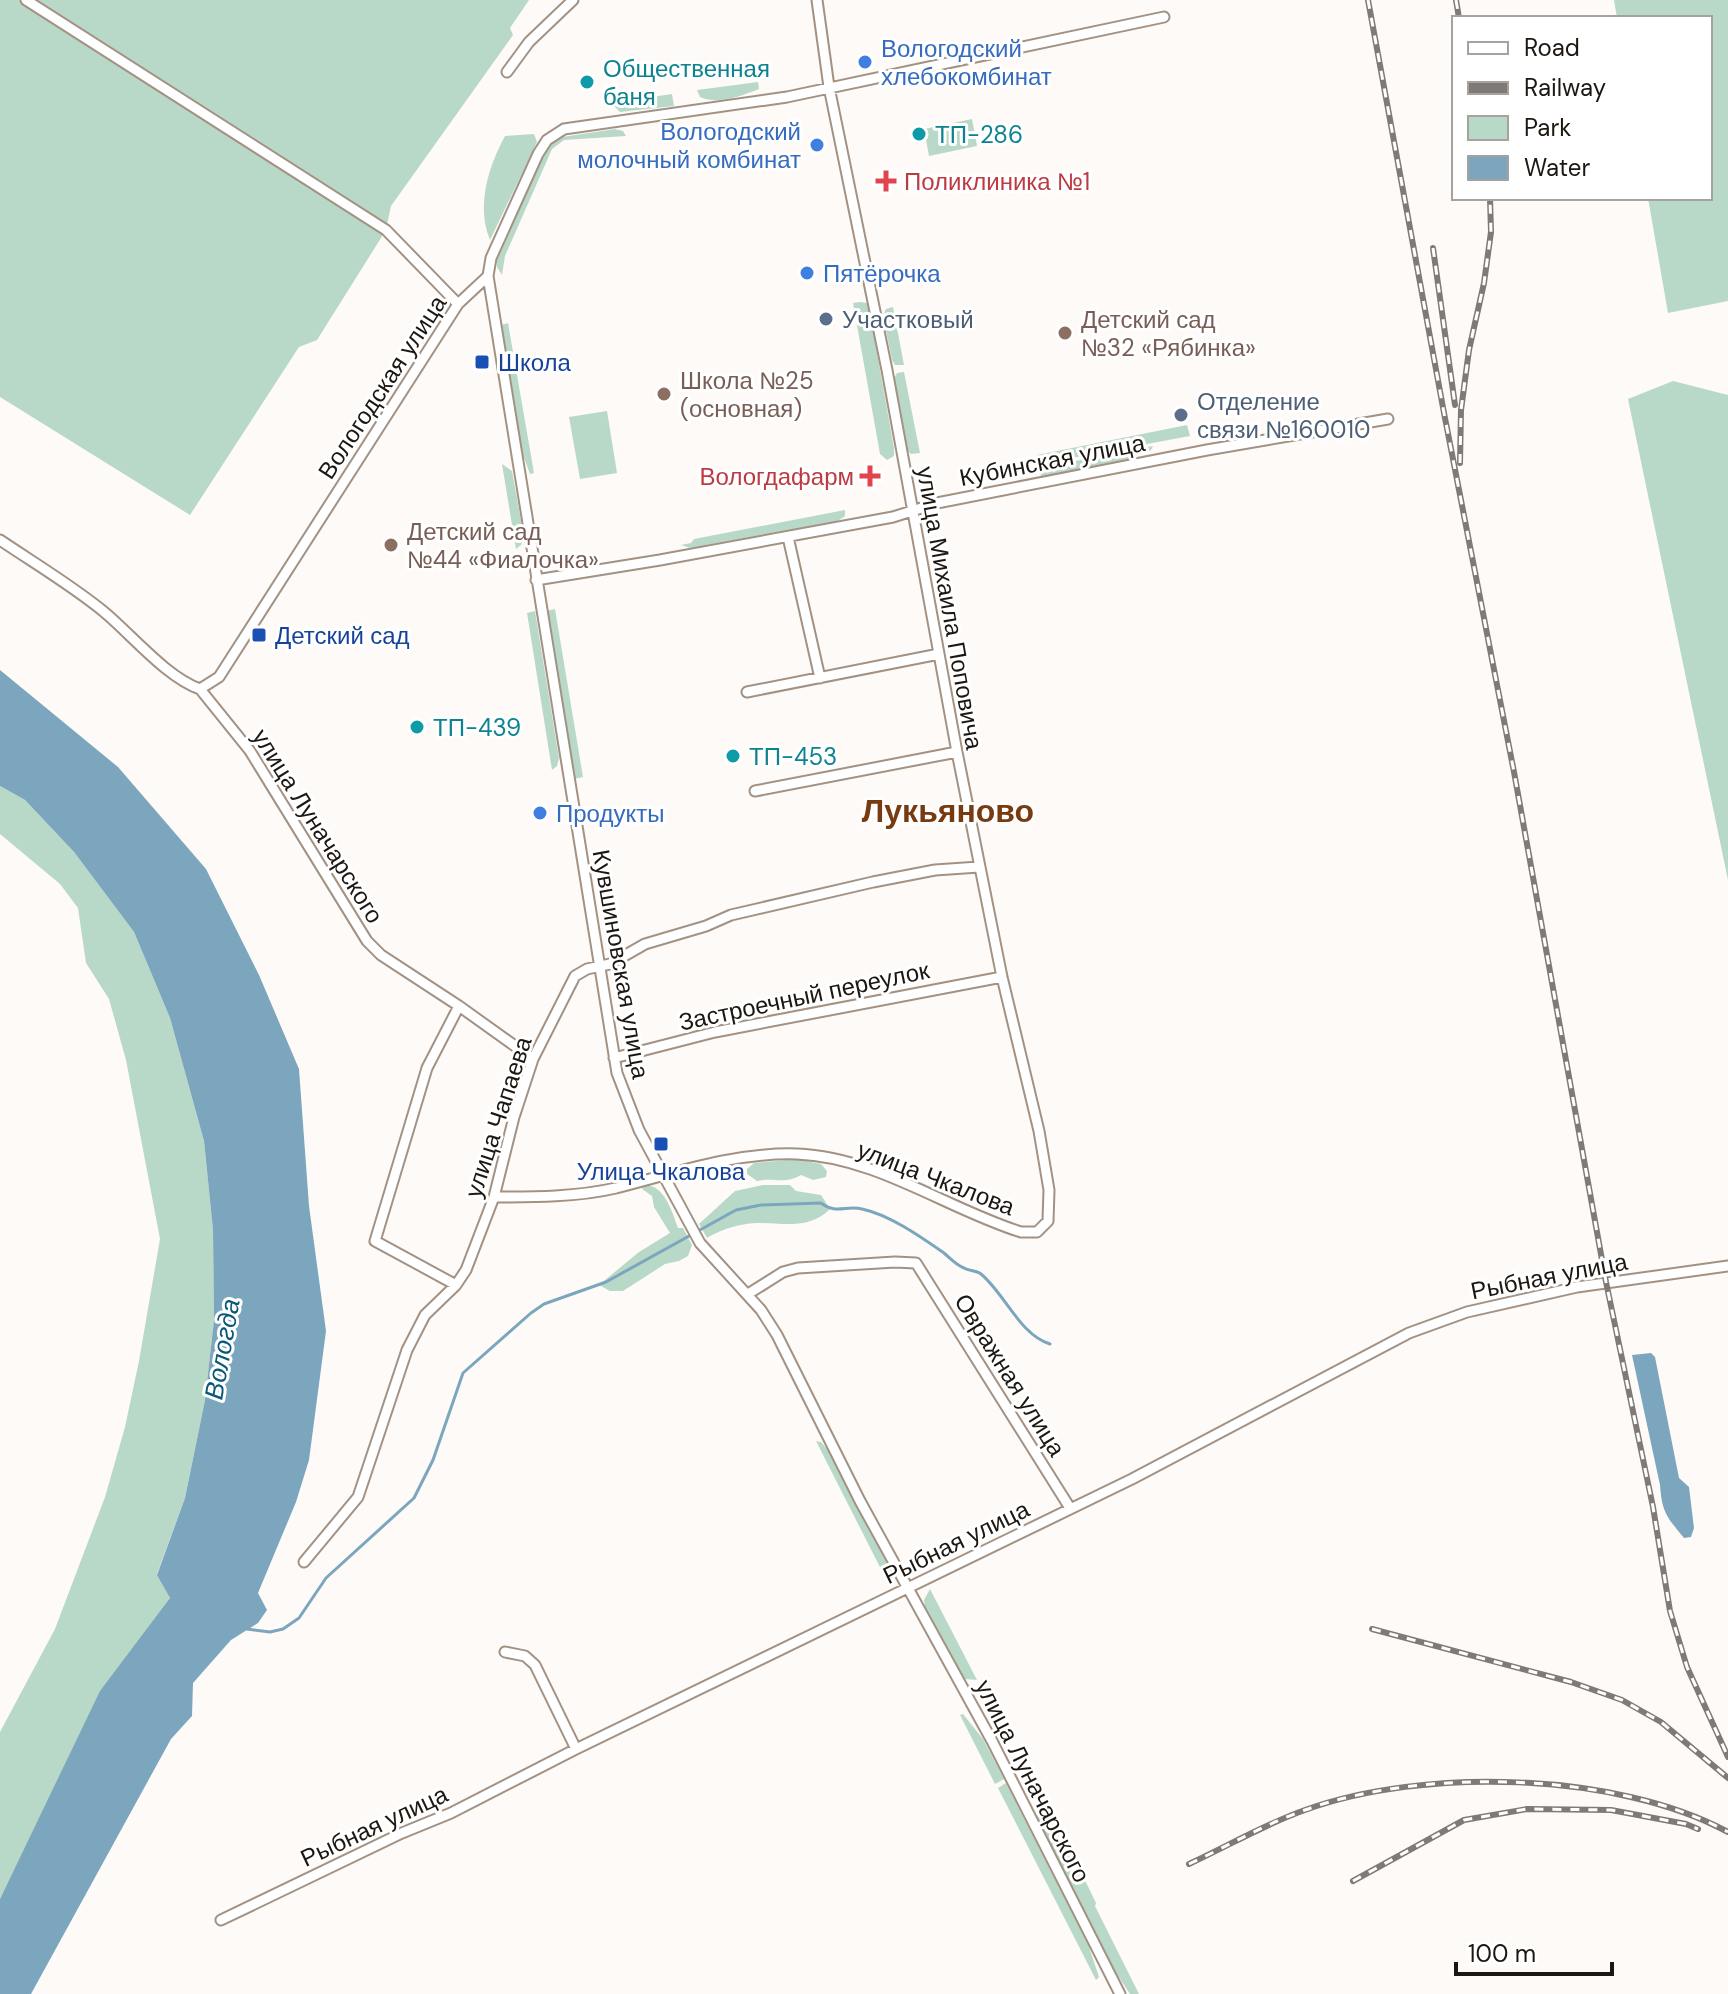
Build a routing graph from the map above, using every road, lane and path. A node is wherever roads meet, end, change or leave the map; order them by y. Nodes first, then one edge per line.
1 (26, 0) edge
2 (573, 0) edge
3 (817, 0) edge
4 (1164, 17) dead end
5 (507, 72) dead end
6 (829, 87) junction
7 (488, 276) junction
8 (458, 304) junction
9 (1388, 419) dead end
10 (912, 511) junction
11 (788, 537) junction
12 (0, 540) edge
13 (536, 580) junction
14 (939, 654) junction
15 (820, 678) junction
16 (200, 689) junction
17 (747, 692) dead end
18 (957, 752) junction
19 (755, 791) dead end
20 (979, 867) junction
21 (599, 966) junction
22 (1002, 977) junction
23 (459, 1006) junction
24 (614, 1058) junction
25 (533, 1059) junction
26 (663, 1174) junction
27 (494, 1197) junction
28 (1048, 1221) joint
29 (1728, 1266) edge
30 (456, 1285) junction
31 (748, 1294) junction
32 (1070, 1508) junction
33 (304, 1562) dead end
34 (907, 1589) junction
35 (505, 1652) dead end
36 (576, 1749) junction
37 (221, 1920) dead end
38 (1120, 1994) edge

1 - 8 street
2 - 5 street
3 - 6 street, улица Михаила Поповича
4 - 6 street, Вологодская улица
6 - 7 street, Вологодская улица
6 - 10 street, улица Михаила Поповича
7 - 8 street, Вологодская улица
7 - 13 street, Кувшиновская улица
8 - 16 street, Вологодская улица
9 - 10 street, Кубинская улица
10 - 11 street, Кубинская улица
10 - 14 street, улица Михаила Поповича
11 - 13 street, Кубинская улица
11 - 15 street
12 - 16 street, улица Луначарского
13 - 21 street, Кувшиновская улица
14 - 15 street
14 - 18 street, улица Михаила Поповича
15 - 17 street
16 - 23 street, улица Луначарского
18 - 19 street
18 - 20 street, улица Михаила Поповича
20 - 21 street, улица Чапаева
20 - 22 street, улица Михаила Поповича
21 - 24 street, Кувшиновская улица
21 - 25 street, улица Чапаева
22 - 24 street, Застроечный переулок
22 - 28 street, улица Михаила Поповича
23 - 25 street, улица Луначарского
23 - 30 street
24 - 26 street, Кувшиновская улица
25 - 27 street, улица Чапаева
26 - 27 street, улица Чкалова
26 - 28 street, улица Чкалова
26 - 31 street, Кувшиновская улица
27 - 30 street, улица Чапаева
29 - 32 street, Рыбная улица
30 - 33 street, улица Чапаева
31 - 32 street, Овражная улица
31 - 34 street, Кувшиновская улица
32 - 34 street, Рыбная улица
34 - 36 street, Рыбная улица
34 - 38 street, улица Луначарского
35 - 36 street
36 - 37 street, Рыбная улица

